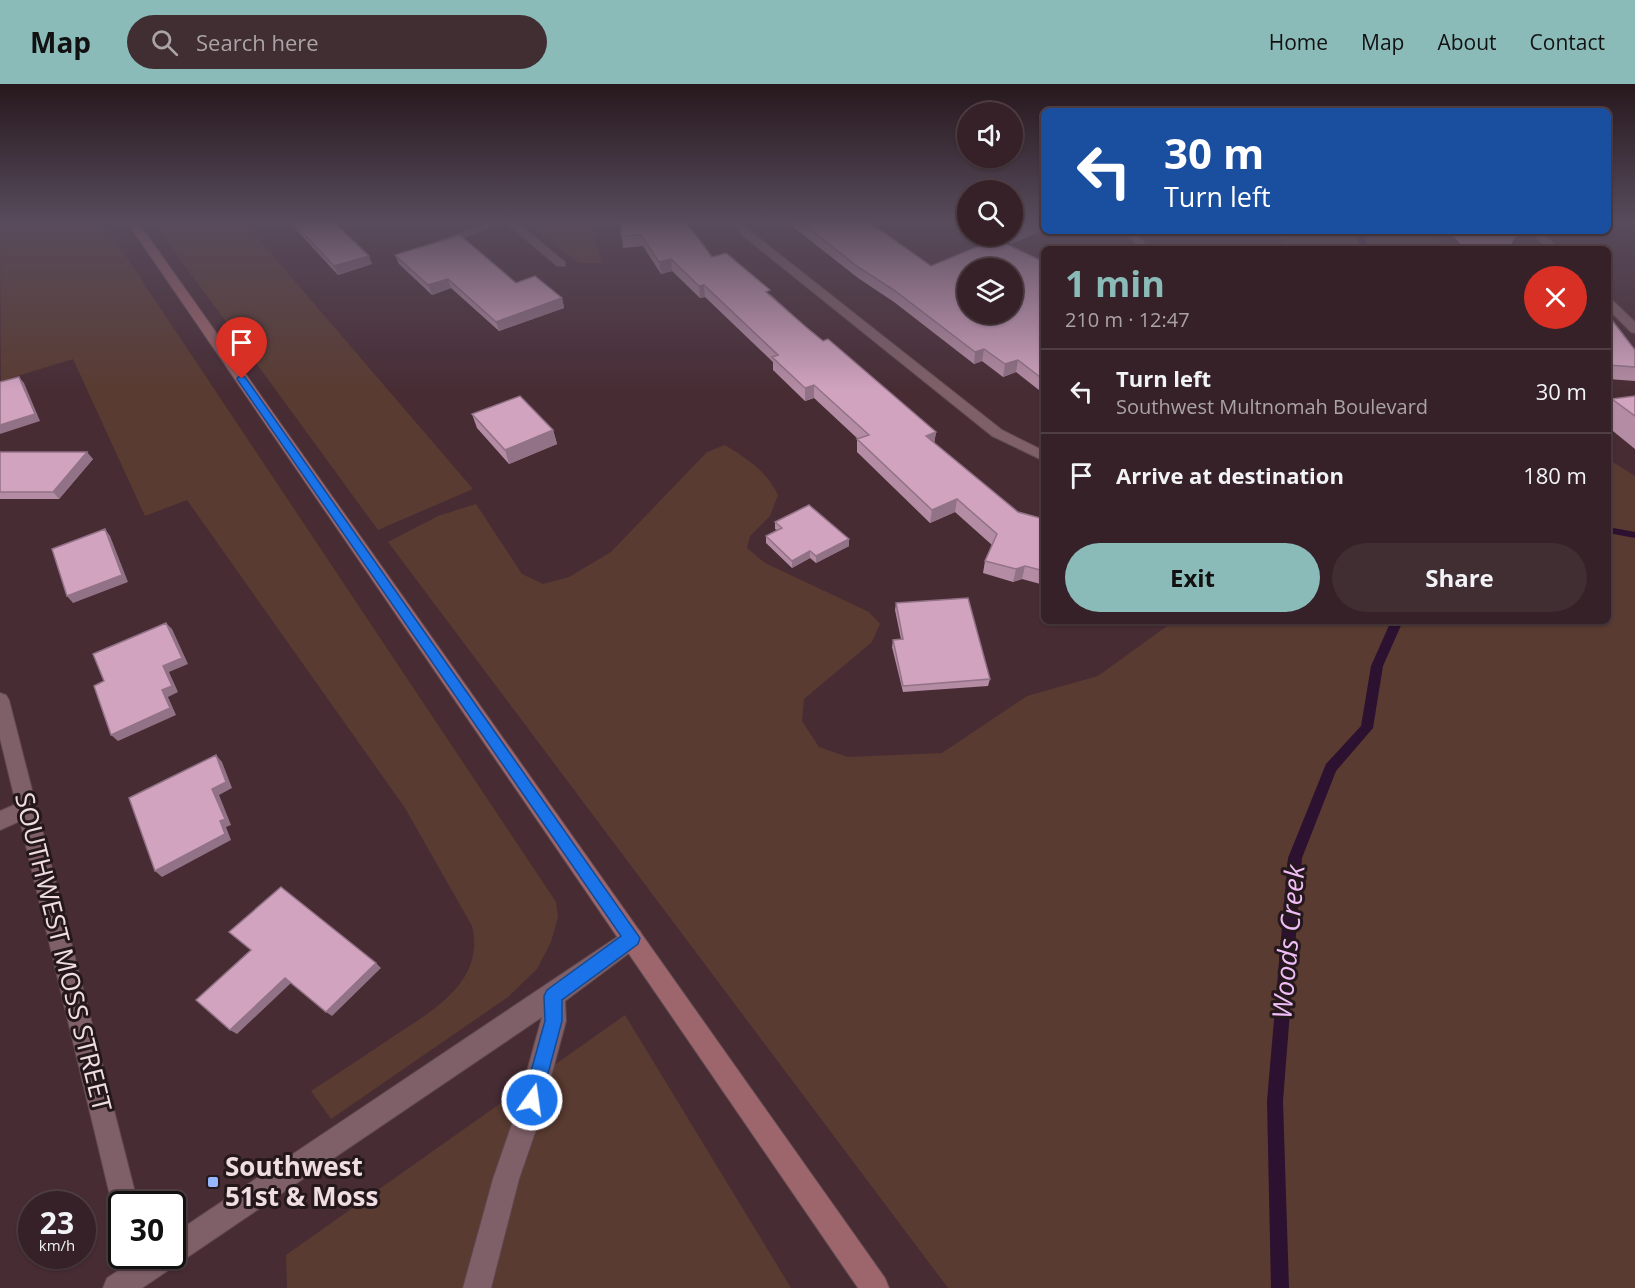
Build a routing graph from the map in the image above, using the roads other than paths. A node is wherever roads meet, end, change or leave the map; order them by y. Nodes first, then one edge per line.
1 (171, 278) edge
2 (802, 278) edge
3 (1611, 305) edge
4 (1635, 329) edge
5 (1041, 456) edge
6 (0, 700) edge
7 (27, 808) junction
8 (0, 821) edge
9 (632, 938) junction
10 (553, 996) junction
11 (121, 1191) edge
12 (186, 1242) edge
13 (134, 1269) edge
14 (117, 1288) edge
15 (477, 1288) edge
16 (875, 1288) edge

1 - 9 main road
2 - 5 street
3 - 4 street
6 - 7 street, SOUTHWEST MOSS STREET
7 - 8 street
7 - 11 street, SOUTHWEST MOSS STREET
9 - 10 street
9 - 16 main road
10 - 12 street
10 - 15 street
13 - 14 street

